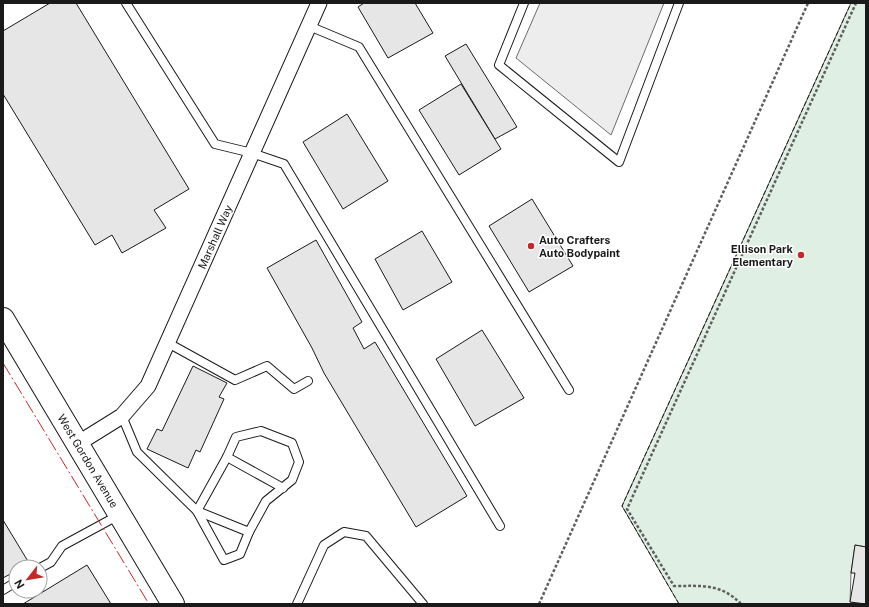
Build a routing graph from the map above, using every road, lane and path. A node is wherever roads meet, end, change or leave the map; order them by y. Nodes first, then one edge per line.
1 (126, 3) edge
2 (319, 3) edge
3 (524, 3) edge
4 (679, 3) edge
5 (808, 3) edge
6 (856, 3) edge
7 (309, 26) junction
8 (252, 153) junction
9 (3, 319) edge
10 (168, 343) junction
11 (308, 381) dead end
12 (569, 390) dead end
13 (122, 416) junction
14 (77, 444) junction
15 (227, 457) junction
16 (283, 488) junction
17 (197, 511) junction
18 (119, 514) junction
19 (500, 526) dead end
20 (249, 532) junction
21 (48, 564) edge
22 (173, 604) edge
23 (297, 604) edge
24 (423, 604) edge
25 (539, 604) edge
26 (741, 604) edge

1 - 8 lane
2 - 7 street, Marshall Way
3 - 4 lane
5 - 25 path
6 - 26 path
7 - 8 street, Marshall Way
7 - 12 lane
8 - 10 street, Marshall Way
8 - 19 lane
9 - 14 main road, West Gordon Avenue
10 - 11 lane
10 - 13 street, Marshall Way
13 - 14 street, Marshall Way
13 - 17 lane
14 - 18 main road, West Gordon Avenue
15 - 16 lane
15 - 16 lane
15 - 17 lane
16 - 20 lane
17 - 20 lane
17 - 20 lane
18 - 21 lane
18 - 22 main road, West Gordon Avenue
23 - 24 lane

